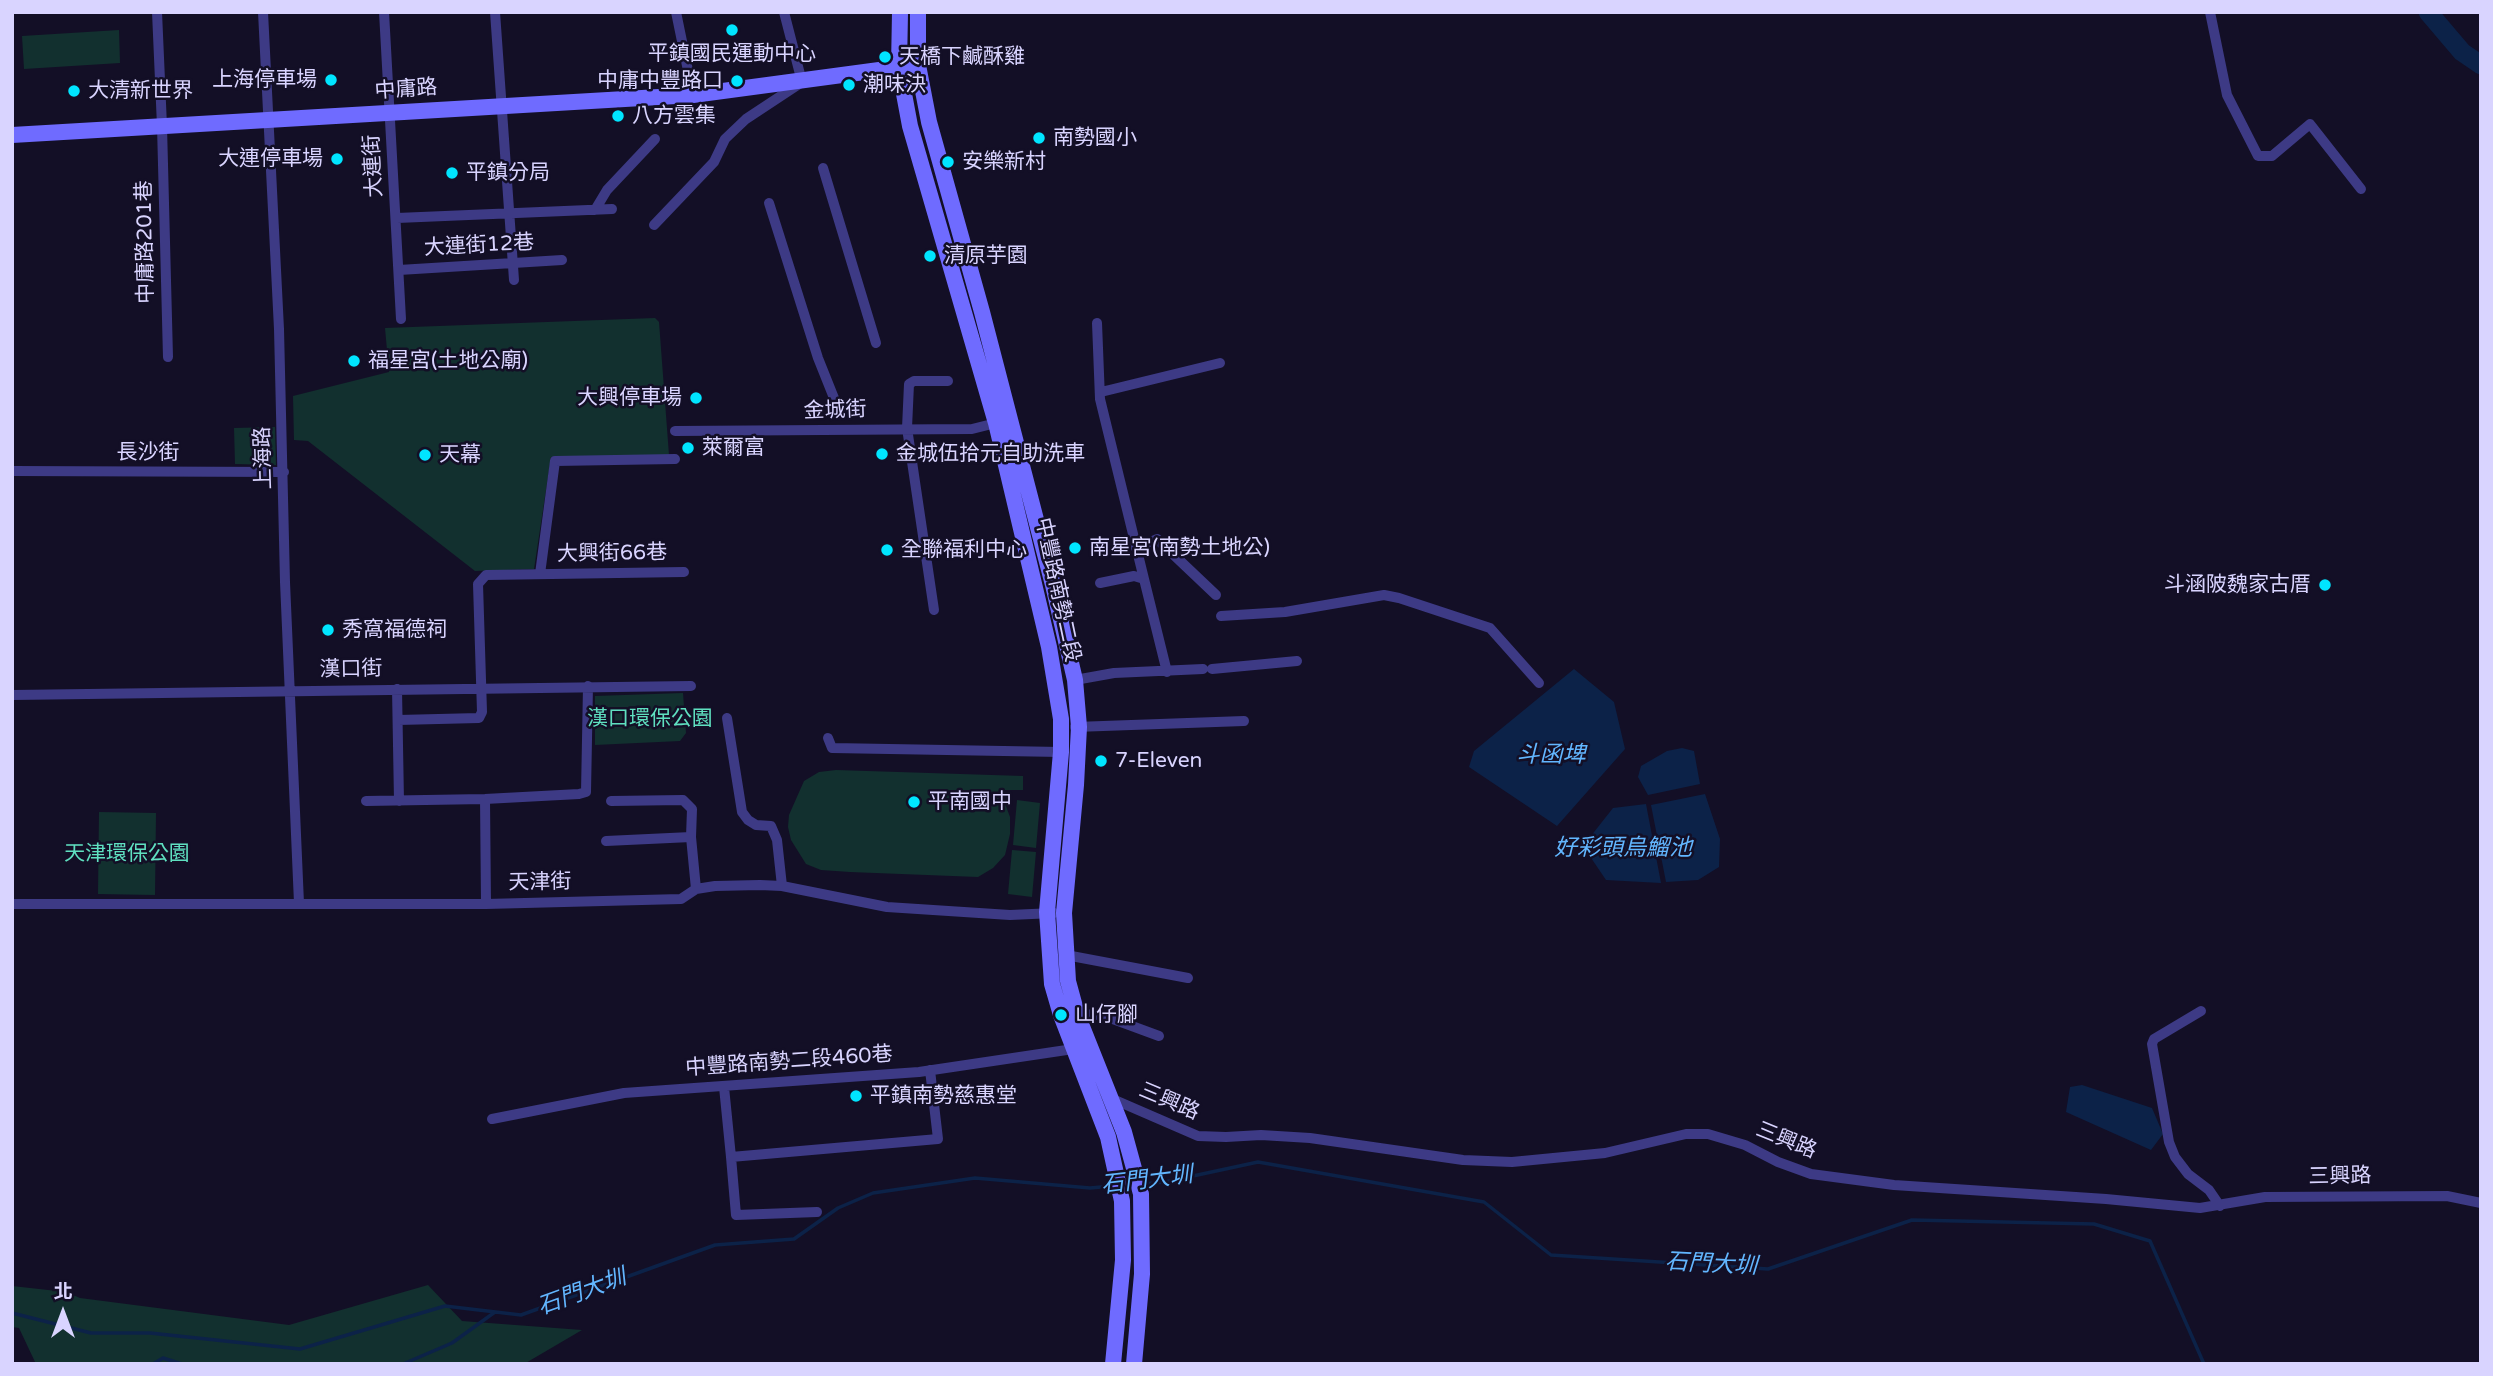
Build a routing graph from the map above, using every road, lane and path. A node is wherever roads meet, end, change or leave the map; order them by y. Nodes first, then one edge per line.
1 (157, 12) edge
2 (263, 12) edge
3 (384, 12) edge
4 (495, 12) edge
5 (676, 12) edge
6 (784, 12) edge
7 (900, 12) edge
8 (918, 12) edge
9 (2210, 12) edge
10 (919, 65) junction
11 (899, 67) junction
12 (802, 82) junction
13 (693, 95) junction
14 (502, 105) junction
15 (391, 112) junction
16 (270, 120) junction
17 (162, 126) junction
18 (12, 135) edge
19 (656, 139) dead end
20 (824, 168) dead end
21 (2361, 190) dead end
22 (769, 203) dead end
23 (612, 209) dead end
24 (595, 210) junction
25 (509, 212) junction
26 (397, 218) junction
27 (654, 225) dead end
28 (562, 260) dead end
29 (513, 263) junction
30 (399, 270) junction
31 (514, 280) dead end
32 (401, 319) dead end
33 (1097, 323) dead end
34 (876, 343) dead end
35 (168, 357) dead end
36 (1220, 363) dead end
37 (948, 381) dead end
38 (1101, 392) junction
39 (834, 398) dead end
40 (996, 423) junction
41 (907, 428) junction
42 (675, 431) dead end
43 (675, 459) dead end
44 (12, 471) edge
45 (284, 472) junction
46 (1136, 548) junction
47 (684, 572) dead end
48 (540, 574) junction
49 (1144, 579) junction
50 (1100, 583) dead end
51 (1216, 595) dead end
52 (934, 610) dead end
53 (1221, 616) dead end
54 (1297, 661) dead end
55 (1167, 671) junction
56 (1075, 680) junction
57 (1539, 683) dead end
58 (588, 686) junction
59 (691, 686) dead end
60 (482, 688) junction
61 (397, 689) junction
62 (291, 690) junction
63 (12, 695) edge
64 (727, 718) dead end
65 (398, 720) junction
66 (1244, 721) dead end
67 (1079, 727) junction
68 (1061, 728) junction
69 (828, 738) dead end
70 (1062, 752) junction
71 (485, 799) junction
72 (366, 801) dead end
73 (399, 801) junction
74 (611, 801) dead end
75 (691, 837) junction
76 (606, 841) dead end
77 (782, 886) junction
78 (696, 889) junction
79 (299, 903) junction
80 (12, 904) edge
81 (486, 904) junction
82 (1056, 913) junction
83 (1066, 955) junction
84 (1188, 978) dead end
85 (2201, 1011) dead end
86 (1077, 1014) junction
87 (1159, 1036) dead end
88 (1082, 1048) junction
89 (929, 1070) junction
90 (724, 1087) junction
91 (1089, 1089) junction
92 (1110, 1098) junction
93 (492, 1119) dead end
94 (731, 1157) junction
95 (2481, 1203) edge
96 (2220, 1206) junction
97 (817, 1212) dead end
98 (1113, 1364) edge
99 (1134, 1364) edge

1 - 17 street, 中庸路201巷
2 - 16 street, 上海路
3 - 15 street, 大連街
4 - 14 street
5 - 13 street
6 - 12 street
7 - 11 main road, 中豐路南勢二段
8 - 10 main road, 中豐路南勢二段
9 - 21 street
10 - 11 main road, 中庸路
10 - 56 main road, 中豐路南勢二段
11 - 12 main road, 中庸路
11 - 40 main road, 中豐路南勢二段
12 - 13 main road, 中庸路
12 - 27 street, 中庸路
13 - 14 main road, 中庸路
14 - 15 main road, 中庸路
14 - 25 street
15 - 16 main road, 中庸路
15 - 26 street, 大連街
16 - 17 main road, 中庸路
16 - 45 street, 上海路
17 - 18 main road, 中庸路
17 - 35 street, 中庸路201巷
19 - 24 street
20 - 34 street
22 - 39 street
23 - 24 street
24 - 25 street
25 - 26 street
25 - 29 street
26 - 30 street, 大連街
28 - 29 street, 大連街12巷
29 - 30 street, 大連街12巷
29 - 31 street
30 - 32 street, 大連街
33 - 38 street
36 - 38 street
37 - 41 street
38 - 46 street
40 - 41 street, 金城街
40 - 68 main road, 中豐路南勢二段
41 - 42 street, 金城街
41 - 52 street
43 - 48 street
44 - 45 street, 長沙街
45 - 62 street, 上海路
46 - 49 street
46 - 51 street
47 - 48 street, 大興街66巷
48 - 60 street, 大興街66巷
49 - 50 street
49 - 55 street
53 - 57 street
54 - 55 street
55 - 56 street
56 - 67 main road, 中豐路南勢二段
58 - 59 street, 漢口街
58 - 60 street, 漢口街
58 - 71 street
60 - 61 street, 漢口街
60 - 65 street, 大興街66巷
61 - 62 street, 漢口街
61 - 65 street
62 - 63 street, 漢口街
62 - 79 street, 上海路
64 - 77 street
65 - 73 street
66 - 67 street
67 - 68 street
67 - 82 main road, 中豐路南勢二段
68 - 70 main road, 中豐路南勢二段
69 - 70 street
70 - 82 main road, 中豐路南勢二段
71 - 73 street
71 - 81 street
72 - 73 street
74 - 75 street
75 - 76 street
75 - 78 street
77 - 78 street, 天津街
77 - 82 street, 天津街
78 - 81 street, 天津街
79 - 80 street, 天津街
79 - 81 street, 天津街
82 - 83 main road, 中豐路南勢二段
82 - 88 main road, 中豐路南勢二段
83 - 84 street
83 - 86 main road, 中豐路南勢二段
85 - 96 street
86 - 87 street
86 - 88 main road, 中豐路南勢二段
88 - 89 street, 中豐路南勢二段460巷
88 - 91 main road, 中豐路南勢二段
88 - 92 main road, 中豐路南勢二段
89 - 90 street, 中豐路南勢二段460巷
89 - 94 street
90 - 93 street, 中豐路南勢二段460巷
90 - 94 street
91 - 92 street, 三興路
91 - 98 main road, 中豐路南勢二段
92 - 96 street, 三興路
92 - 99 main road, 中豐路南勢二段
94 - 97 street
95 - 96 street, 三興路

